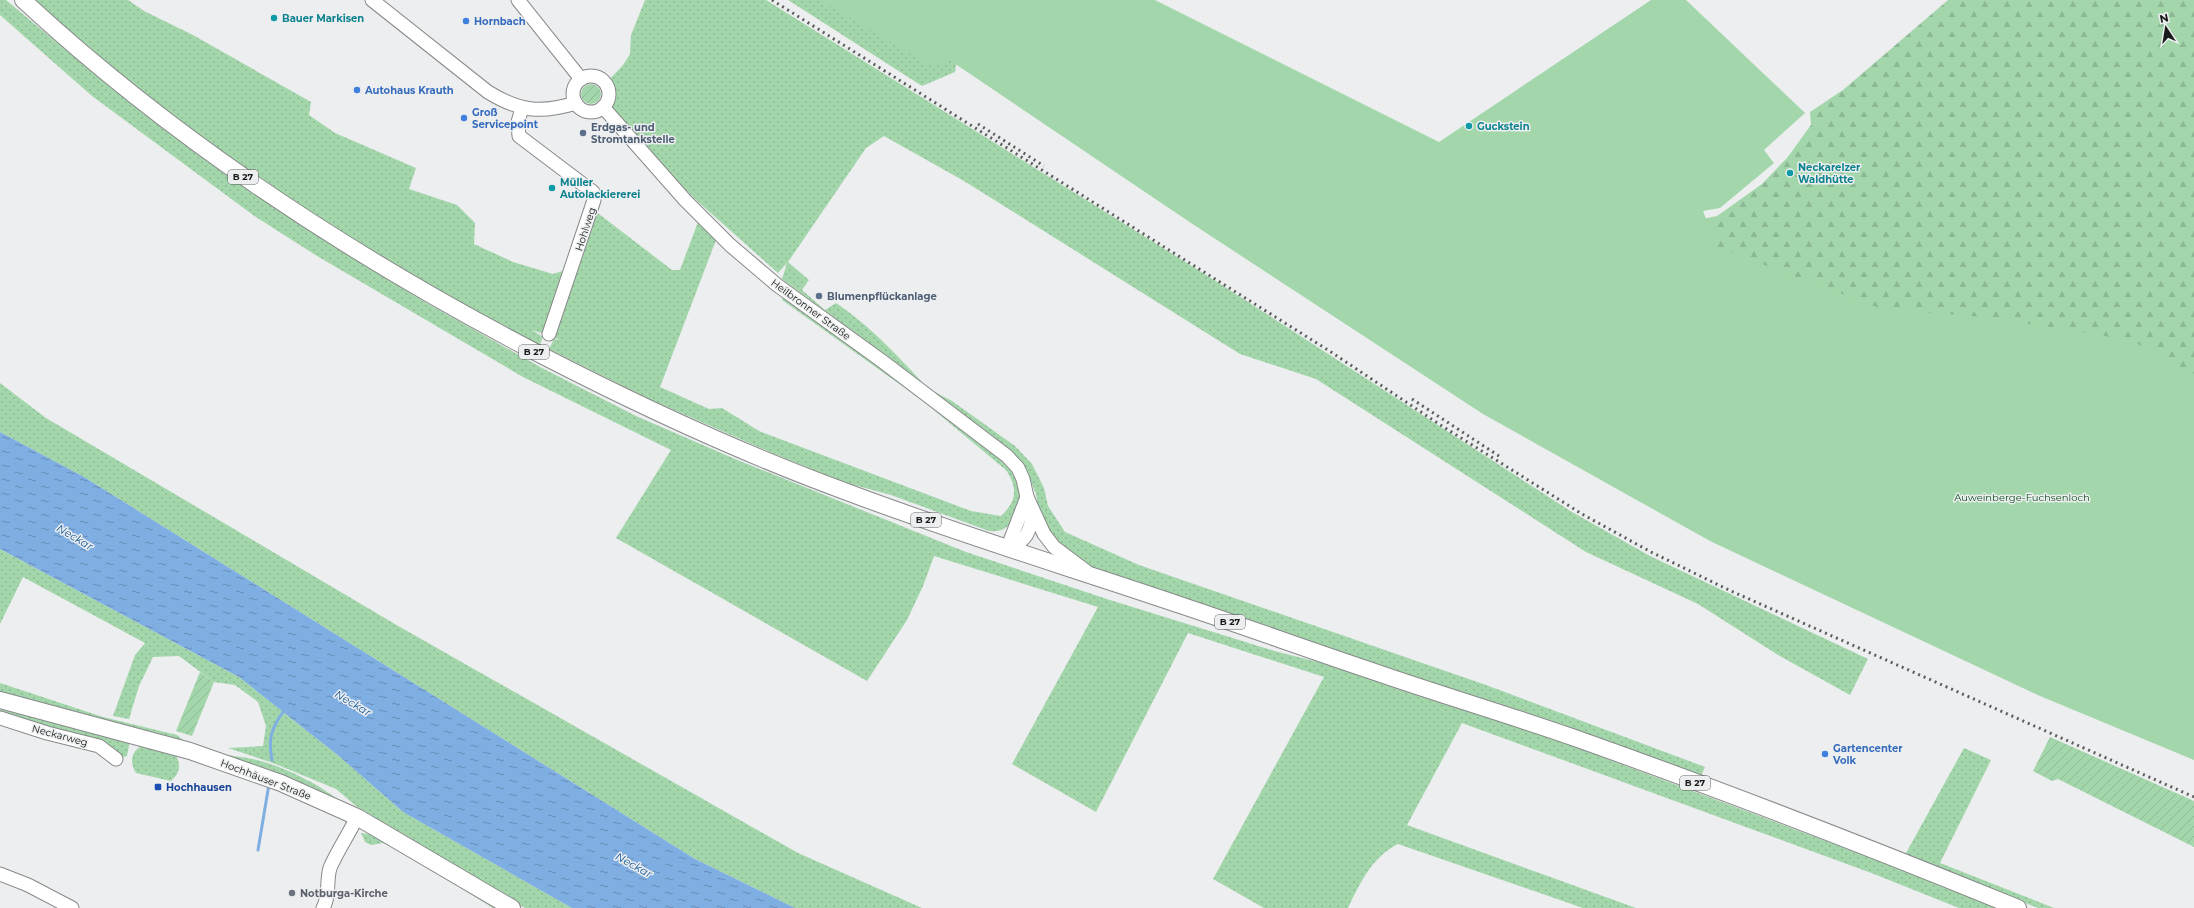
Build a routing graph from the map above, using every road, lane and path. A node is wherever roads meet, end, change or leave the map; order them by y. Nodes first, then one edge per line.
1 (23, 0) edge
2 (372, 0) edge
3 (518, 0) edge
4 (581, 79) junction
5 (576, 103) junction
6 (603, 107) junction
7 (522, 108) junction
8 (549, 334) dead end
9 (1027, 497) junction
10 (1033, 512) junction
11 (1007, 549) junction
12 (1094, 577) junction
13 (0, 700) edge
14 (0, 718) edge
15 (116, 759) dead end
16 (357, 818) junction
17 (0, 874) edge
18 (72, 908) edge
19 (323, 908) edge
20 (512, 908) edge
21 (2018, 908) edge

1 - 11 main road, B 27
2 - 7 street
3 - 4 street
4 - 5 street
4 - 6 street
5 - 6 street
5 - 7 street
6 - 9 street, Heilbronner Straße
7 - 8 street, Hohlweg
9 - 10 street, Heilbronner Straße
9 - 11 street
10 - 11 street
10 - 12 street, Heilbronner Straße
11 - 12 main road, B 27
12 - 21 main road, B 27
13 - 16 main road, Hochhäuser Straße
14 - 15 street, Neckarweg
16 - 19 street
16 - 20 main road, Hochhäuser Straße
17 - 18 street

